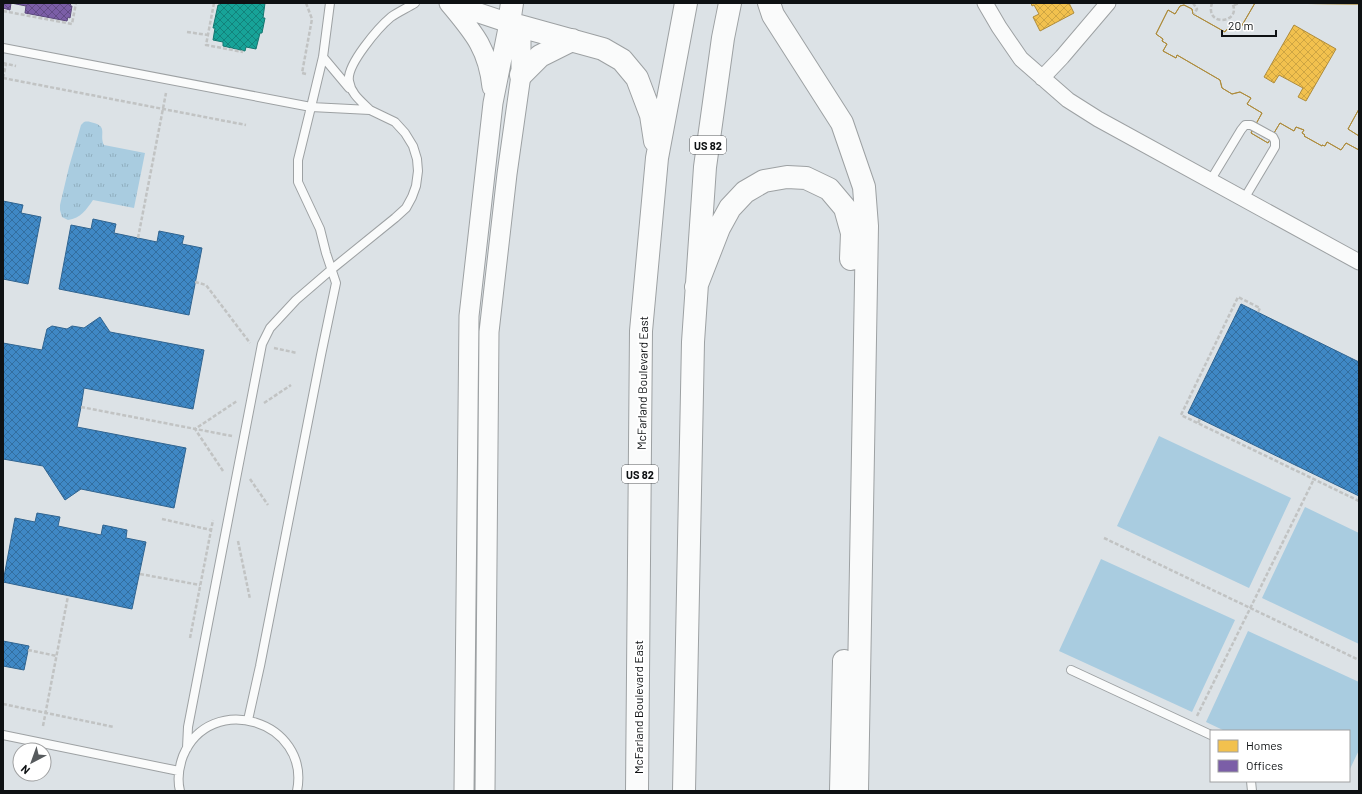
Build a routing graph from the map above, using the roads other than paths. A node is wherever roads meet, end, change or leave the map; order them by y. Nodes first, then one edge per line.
1 (330, 3) edge
2 (415, 3) edge
3 (449, 3) edge
4 (686, 3) edge
5 (730, 3) edge
6 (769, 3) edge
7 (984, 3) edge
8 (1108, 3) edge
9 (510, 13) edge
10 (572, 40) junction
11 (3, 48) edge
12 (323, 57) junction
13 (521, 75) junction
14 (1042, 78) junction
15 (353, 93) junction
16 (493, 103) junction
17 (311, 107) junction
18 (370, 110) junction
19 (657, 158) junction
20 (1210, 181) junction
21 (1244, 199) junction
22 (1359, 262) edge
23 (332, 269) junction
24 (696, 287) junction
25 (1071, 670) dead end
26 (248, 720) junction
27 (1210, 734) edge
28 (3, 735) edge
29 (187, 748) junction
30 (179, 771) junction
31 (180, 791) edge
32 (296, 791) edge
33 (464, 791) edge
34 (485, 791) edge
35 (637, 791) edge
36 (684, 791) edge
37 (842, 791) edge
38 (857, 791) edge

1 - 12 lane
2 - 15 lane
3 - 9 street
3 - 16 street
4 - 19 highway, McFarland Boulevard East / US 82
5 - 24 highway, US 82
6 - 38 highway
7 - 14 street
8 - 14 street
9 - 10 highway
9 - 13 street
9 - 16 street
10 - 13 highway
10 - 19 highway
11 - 17 lane
12 - 15 lane
12 - 17 lane
13 - 34 street
14 - 20 street
15 - 18 lane
16 - 33 street
17 - 18 lane
17 - 23 lane
18 - 23 lane
19 - 35 highway, McFarland Boulevard East / US 82
20 - 21 street
20 - 21 lane
21 - 22 street
23 - 26 lane
23 - 29 lane
24 - 36 highway, US 82
24 - 37 highway
25 - 27 lane
26 - 29 lane
26 - 32 lane
28 - 30 lane
29 - 30 lane
30 - 31 lane

